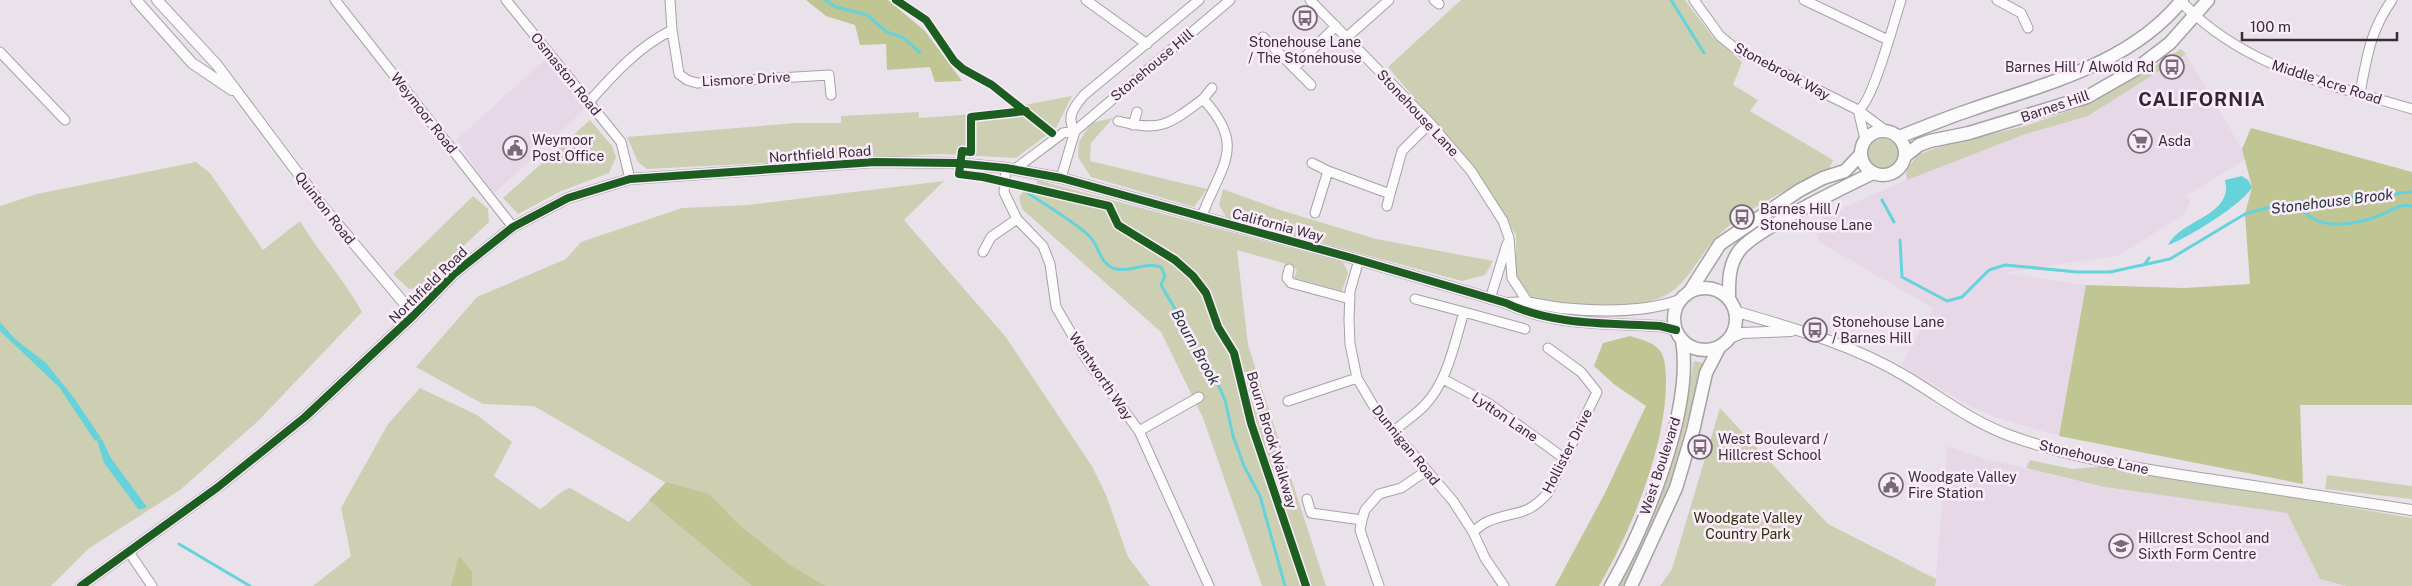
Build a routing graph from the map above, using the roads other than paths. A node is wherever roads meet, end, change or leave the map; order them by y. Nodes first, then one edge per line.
1 (136, 0) edge
2 (157, 0) edge
3 (335, 0) edge
4 (506, 0) edge
5 (670, 0) edge
6 (1086, 0) edge
7 (1199, 0) edge
8 (1230, 0) edge
9 (1310, 0) edge
10 (1389, 0) edge
11 (1694, 0) edge
12 (1804, 0) edge
13 (1902, 0) edge
14 (1997, 0) edge
15 (2208, 0) edge
16 (2392, 0) edge
17 (2181, 1) edge
18 (2196, 16) junction
19 (1336, 26) junction
20 (2028, 28) dead end
21 (672, 30) junction
22 (1263, 37) dead end
23 (1347, 37) junction
24 (1888, 40) junction
25 (1147, 44) junction
26 (0, 52) edge
27 (1294, 68) junction
28 (1311, 85) dead end
29 (1212, 88) dead end
30 (2360, 93) junction
31 (831, 95) dead end
32 (241, 96) junction
33 (1202, 99) junction
34 (589, 102) junction
35 (2412, 109) edge
36 (1858, 110) junction
37 (1137, 112) dead end
38 (64, 120) dead end
39 (1118, 120) dead end
40 (1430, 123) junction
41 (1133, 125) junction
42 (1886, 130) junction
43 (1075, 131) junction
44 (1898, 136) junction
45 (1865, 139) junction
46 (1861, 154) junction
47 (1906, 156) junction
48 (1312, 163) dead end
49 (1011, 169) junction
50 (1328, 171) junction
51 (1873, 173) junction
52 (1042, 174) joint
53 (1061, 178) junction
54 (630, 180) junction
55 (1390, 194) junction
56 (1387, 206) dead end
57 (1315, 213) dead end
58 (1202, 216) junction
59 (1017, 220) junction
60 (513, 227) junction
61 (1509, 238) junction
62 (983, 252) dead end
63 (1359, 260) junction
64 (1289, 269) dead end
65 (1690, 291) junction
66 (1350, 299) junction
67 (1415, 299) dead end
68 (1490, 299) junction
69 (1680, 300) junction
70 (1527, 301) junction
71 (1506, 303) junction
72 (1732, 305) junction
73 (1464, 312) junction
74 (414, 315) junction
75 (1525, 329) dead end
76 (1800, 330) junction
77 (1679, 335) junction
78 (1724, 342) junction
79 (1548, 348) dead end
80 (1358, 378) junction
81 (1444, 379) junction
82 (1199, 397) dead end
83 (1288, 401) dead end
84 (1394, 430) junction
85 (1139, 431) junction
86 (1565, 459) junction
87 (1426, 471) junction
88 (1307, 499) dead end
89 (2412, 510) edge
90 (1362, 520) junction
91 (1473, 532) junction
92 (129, 552) junction
93 (1499, 584) edge
94 (81, 586) edge
95 (152, 586) edge
96 (1209, 586) edge
97 (1378, 586) edge
98 (1611, 586) edge
99 (1632, 586) edge

1 - 32 street, Quinton Road
2 - 32 street, Quinton Road
3 - 60 street, Weymoor Road
4 - 34 street, Osmaston Road
5 - 21 street
6 - 25 street
7 - 25 street, Stonehouse Hill
8 - 43 street, Stonehouse Hill
9 - 19 street, Stonehouse Lane
10 - 23 street
11 - 36 street, Stonebrook Way
12 - 24 street
13 - 24 street
14 - 20 street
15 - 18 main road, Barnes Hill
16 - 30 street
17 - 18 street
17 - 44 main road, Barnes Hill
18 - 30 street, Middle Acre Road
18 - 47 main road, Barnes Hill
19 - 23 street, Stonehouse Lane
19 - 27 street
21 - 31 street, Lismore Drive
21 - 34 street
22 - 27 street
23 - 40 street, Stonehouse Lane
24 - 36 street
25 - 43 street, Stonehouse Hill
26 - 38 street
27 - 28 street
29 - 33 street
30 - 35 street, Middle Acre Road
32 - 74 street, Quinton Road
33 - 41 street
33 - 58 street
34 - 54 street, Osmaston Road
36 - 42 street, Stonebrook Way
36 - 45 street
37 - 41 street
39 - 41 street
40 - 55 street
40 - 61 street, Stonehouse Lane
42 - 44 main road
42 - 45 main road
43 - 49 street, Stonehouse Hill
43 - 53 street, Stonehouse Hill
44 - 47 main road
45 - 46 main road
46 - 51 main road
46 - 65 main road
47 - 51 main road
48 - 50 street
49 - 52 street, Northfield Road
49 - 54 street, Northfield Road
49 - 59 street, Wentworth Way
50 - 55 street
50 - 57 street
51 - 72 main road
52 - 53 street, California Way
53 - 58 street, California Way
54 - 60 street, Northfield Road
55 - 56 street
58 - 63 street, California Way
59 - 62 street
59 - 85 street, Wentworth Way
60 - 74 street, Northfield Road
61 - 68 street
61 - 70 street, Stonehouse Lane
63 - 66 street, Dunnigan Road
63 - 68 street, California Way
64 - 66 street
65 - 69 main road
65 - 72 main road
66 - 80 street, Dunnigan Road
67 - 73 street
68 - 71 street, California Way
69 - 70 street, California Way
69 - 77 main road
70 - 71 street, California Way
71 - 77 street, California Way
72 - 76 street, Stonehouse Lane
72 - 78 main road
73 - 75 street
73 - 81 street
74 - 92 street, Northfield Road
76 - 78 street, Stonehouse Lane
76 - 89 street, Stonehouse Lane
77 - 78 main road
77 - 98 main road, West Boulevard
78 - 99 main road, West Boulevard
79 - 86 street, Hollister Drive
80 - 83 street
80 - 84 street, Dunnigan Road
81 - 84 street
81 - 86 street, Lytton Lane
82 - 85 street
84 - 87 street, Dunnigan Road
85 - 96 street, Wentworth Way
86 - 91 street, Hollister Drive
87 - 90 street
87 - 91 street, Dunnigan Road
88 - 90 street
90 - 97 street
91 - 93 street, Dunnigan Road
92 - 94 street, Northfield Road
92 - 95 street

